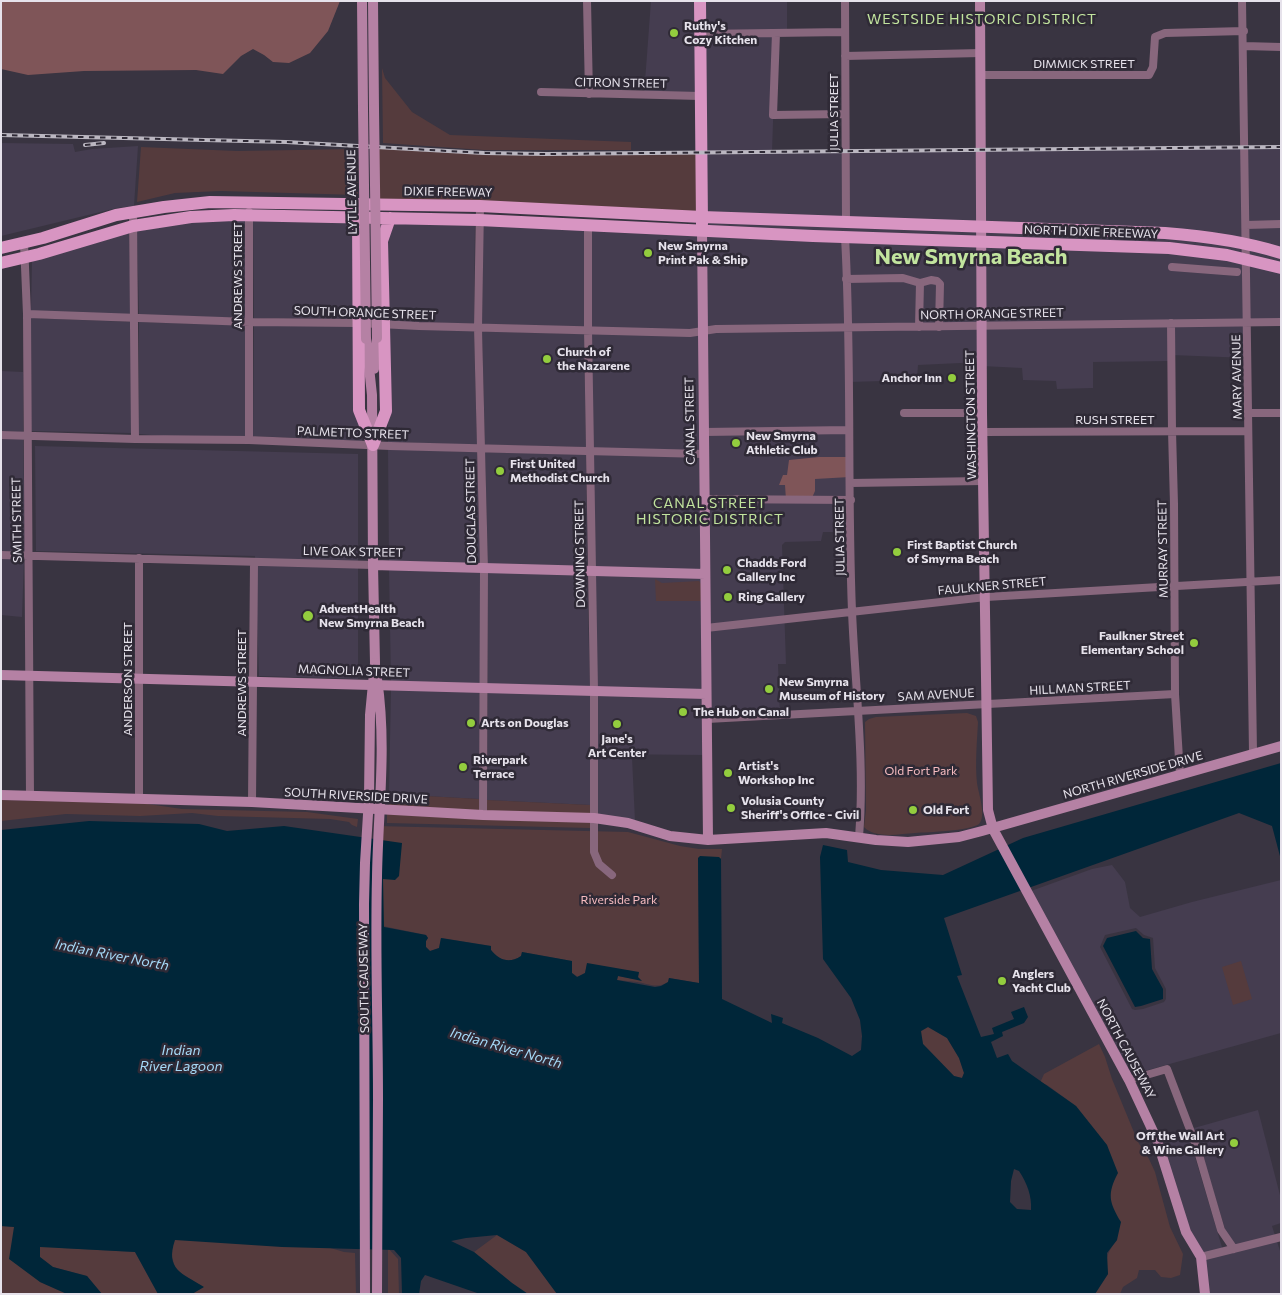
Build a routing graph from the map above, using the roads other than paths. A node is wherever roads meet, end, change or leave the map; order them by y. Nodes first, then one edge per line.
1 (362, 1) edge
2 (374, 1) edge
3 (587, 1) edge
4 (700, 1) edge
5 (845, 1) edge
6 (980, 1) edge
7 (1242, 1) edge
8 (1244, 31) junction
9 (845, 32) junction
10 (776, 33) junction
11 (700, 34) junction
12 (1244, 46) junction
13 (1281, 47) edge
14 (981, 53) junction
15 (845, 56) junction
16 (981, 76) junction
17 (541, 92) dead end
18 (589, 94) junction
19 (700, 96) junction
20 (369, 109) junction
21 (844, 114) junction
22 (365, 204) junction
23 (480, 206) junction
24 (249, 208) junction
25 (133, 212) junction
26 (358, 217) junction
27 (702, 217) junction
28 (376, 218) junction
29 (390, 218) junction
30 (479, 220) junction
31 (846, 223) junction
32 (1281, 224) edge
33 (893, 225) junction
34 (1246, 225) junction
35 (133, 226) junction
36 (588, 226) junction
37 (982, 228) junction
38 (702, 231) junction
39 (813, 236) junction
40 (845, 237) junction
41 (898, 239) joint
42 (382, 241) junction
43 (982, 242) junction
44 (24, 243) junction
45 (1246, 243) junction
46 (1, 248) edge
47 (1281, 253) edge
48 (25, 258) junction
49 (1246, 259) junction
50 (1, 263) edge
51 (1172, 267) dead end
52 (1281, 268) edge
53 (1237, 272) dead end
54 (846, 279) junction
55 (920, 283) junction
56 (27, 314) junction
57 (135, 318) junction
58 (250, 322) junction
59 (1247, 322) junction
60 (1281, 322) edge
61 (359, 323) junction
62 (1171, 323) junction
63 (384, 325) junction
64 (982, 326) junction
65 (919, 327) junction
66 (939, 327) junction
67 (478, 328) junction
68 (847, 328) junction
69 (703, 330) junction
70 (588, 331) junction
71 (372, 382) junction
72 (904, 413) dead end
73 (982, 413) junction
74 (1249, 413) junction
75 (1281, 413) edge
76 (849, 430) junction
77 (1172, 431) junction
78 (704, 432) junction
79 (983, 432) junction
80 (1248, 432) junction
81 (1, 435) edge
82 (27, 436) junction
83 (135, 439) junction
84 (249, 440) junction
85 (373, 445) junction
86 (481, 448) junction
87 (590, 450) junction
88 (704, 454) junction
89 (984, 481) junction
90 (850, 483) junction
91 (704, 499) junction
92 (851, 500) junction
93 (1, 555) edge
94 (29, 555) junction
95 (139, 558) junction
96 (254, 563) junction
97 (373, 565) junction
98 (484, 568) junction
99 (591, 570) junction
100 (705, 574) junction
101 (1281, 580) edge
102 (1250, 581) junction
103 (1175, 585) junction
104 (986, 597) junction
105 (852, 611) junction
106 (706, 628) junction
107 (375, 663) junction
108 (1, 675) edge
109 (30, 676) junction
110 (138, 680) junction
111 (253, 681) junction
112 (484, 688) junction
113 (594, 690) junction
114 (706, 694) junction
115 (1175, 694) junction
116 (986, 704) junction
117 (858, 710) junction
118 (707, 719) junction
119 (1281, 746) edge
120 (1253, 752) junction
121 (1180, 775) junction
122 (1, 795) edge
123 (30, 796) junction
124 (140, 799) junction
125 (252, 802) junction
126 (483, 815) junction
127 (594, 818) junction
128 (992, 829) junction
129 (859, 837) junction
130 (708, 840) junction
131 (612, 875) dead end
132 (1129, 1080) junction
133 (1281, 1236) edge
134 (1234, 1249) junction
135 (1202, 1257) junction
136 (365, 1294) edge
137 (377, 1294) edge
138 (1205, 1294) edge

1 - 20 main road, LYTLE AVENUE
2 - 20 main road, LYTLE AVENUE
3 - 18 street
4 - 11 main road, CANAL STREET
5 - 9 street, JULIA STREET
6 - 14 main road, WASHINGTON STREET
7 - 8 street, MARY AVENUE
8 - 12 street, MARY AVENUE
8 - 16 street, DIMMICK STREET
9 - 10 street
9 - 15 street, JULIA STREET
10 - 11 street
10 - 21 street
11 - 19 main road, CANAL STREET
12 - 13 street
12 - 34 street, MARY AVENUE
14 - 15 street
14 - 16 main road, WASHINGTON STREET
15 - 21 street, JULIA STREET
16 - 37 main road, WASHINGTON STREET
17 - 18 street, CITRON STREET
18 - 19 street, CITRON STREET
19 - 27 main road, CANAL STREET
20 - 71 main road, LYTLE AVENUE, bridge
20 - 71 main road, LYTLE AVENUE, bridge
21 - 31 street, JULIA STREET
22 - 23 main road, DIXIE FREEWAY
22 - 24 main road, DIXIE FREEWAY
22 - 26 main road
22 - 28 main road
23 - 27 main road, DIXIE FREEWAY
23 - 30 street, DOUGLAS STREET
24 - 25 main road, DIXIE FREEWAY
24 - 26 main road, DIXIE FREEWAY
24 - 35 main road, DIXIE FREEWAY
24 - 58 street, ANDREWS STREET
25 - 35 street
25 - 44 main road, DIXIE FREEWAY
26 - 28 main road, DIXIE FREEWAY
26 - 61 main road
27 - 31 main road, DIXIE FREEWAY
27 - 38 main road, CANAL STREET
28 - 29 main road, DIXIE FREEWAY
28 - 42 main road
29 - 30 main road, DIXIE FREEWAY
29 - 42 main road
30 - 36 main road, DIXIE FREEWAY
30 - 67 street, DOUGLAS STREET
31 - 33 main road, DIXIE FREEWAY
31 - 39 main road
32 - 34 street
33 - 37 main road, NORTH DIXIE FREEWAY
33 - 40 main road
34 - 45 street, MARY AVENUE
35 - 48 main road, DIXIE FREEWAY
35 - 57 street
36 - 38 main road, DIXIE FREEWAY
36 - 70 street, DOWNING STREET
37 - 43 main road, WASHINGTON STREET
37 - 45 main road, NORTH DIXIE FREEWAY
38 - 39 main road, DIXIE FREEWAY
38 - 69 main road, CANAL STREET
39 - 40 main road, DIXIE FREEWAY
40 - 41 main road, DIXIE FREEWAY
40 - 54 street, JULIA STREET
41 - 43 main road, NORTH DIXIE FREEWAY
42 - 63 main road
43 - 49 main road, NORTH DIXIE FREEWAY
43 - 64 main road, WASHINGTON STREET
44 - 46 main road, DIXIE FREEWAY
44 - 48 street, SMITH STREET
45 - 47 main road, NORTH DIXIE FREEWAY
45 - 49 street, MARY AVENUE
48 - 50 main road, DIXIE FREEWAY
48 - 56 street, SMITH STREET
49 - 52 main road, NORTH DIXIE FREEWAY
49 - 59 street, MARY AVENUE
51 - 53 street
54 - 55 street
54 - 68 street, JULIA STREET
55 - 65 street
55 - 66 street
56 - 57 street, SOUTH ORANGE STREET
56 - 82 street, SMITH STREET
57 - 58 street, SOUTH ORANGE STREET
57 - 83 street
58 - 61 street, SOUTH ORANGE STREET
58 - 84 street, ANDREWS STREET
59 - 60 street, NORTH ORANGE STREET
59 - 62 street, NORTH ORANGE STREET
59 - 74 street, MARY AVENUE
61 - 63 street, SOUTH ORANGE STREET
61 - 85 main road
62 - 64 street, NORTH ORANGE STREET
62 - 77 street, MURRAY STREET
63 - 67 street, SOUTH ORANGE STREET
63 - 85 main road
64 - 66 street, NORTH ORANGE STREET
64 - 73 main road, WASHINGTON STREET
65 - 66 street, NORTH ORANGE STREET
65 - 68 street, NORTH ORANGE STREET
67 - 70 street, SOUTH ORANGE STREET
67 - 86 street, DOUGLAS STREET
68 - 69 street, NORTH ORANGE STREET
68 - 76 street, JULIA STREET
69 - 70 street, SOUTH ORANGE STREET
69 - 78 main road, CANAL STREET
70 - 87 street, DOWNING STREET
71 - 85 main road, LYTLE AVENUE
72 - 73 street
73 - 79 main road, WASHINGTON STREET
74 - 75 street
74 - 80 street, MARY AVENUE
76 - 78 street
76 - 90 street, JULIA STREET
77 - 79 street, RUSH STREET
77 - 80 street, RUSH STREET
77 - 103 street, MURRAY STREET
78 - 88 main road, CANAL STREET
79 - 89 main road, WASHINGTON STREET
80 - 102 street, MARY AVENUE
81 - 82 street, PALMETTO STREET
82 - 83 street, PALMETTO STREET
82 - 94 street, SMITH STREET
83 - 84 street, PALMETTO STREET
84 - 85 street, PALMETTO STREET
85 - 86 street, PALMETTO STREET
85 - 97 main road, LYTLE AVENUE
86 - 87 street, PALMETTO STREET
86 - 98 street, DOUGLAS STREET
87 - 88 street, PALMETTO STREET
87 - 99 street, DOWNING STREET
88 - 91 main road, CANAL STREET
89 - 90 street
89 - 104 main road, WASHINGTON STREET
90 - 92 street, JULIA STREET
91 - 92 street
91 - 100 main road, CANAL STREET
92 - 105 street, JULIA STREET
93 - 94 street, LIVE OAK STREET
94 - 95 street, LIVE OAK STREET
94 - 109 street, SMITH STREET
95 - 96 street, LIVE OAK STREET
95 - 110 street, ANDERSON STREET
96 - 97 street, LIVE OAK STREET
96 - 111 street, ANDREWS STREET
97 - 98 main road, LIVE OAK STREET
97 - 107 main road, SOUTH CAUSEWAY
98 - 99 main road, LIVE OAK STREET
98 - 112 street, DOUGLAS STREET
99 - 100 main road, LIVE OAK STREET
99 - 113 street, DOWNING STREET
100 - 106 main road, CANAL STREET
101 - 102 street, FAULKNER STREET
102 - 103 street, FAULKNER STREET
102 - 120 street, MARY AVENUE
103 - 104 street, FAULKNER STREET
103 - 115 street, MURRAY STREET
104 - 105 street, FAULKNER STREET
104 - 116 main road, WASHINGTON STREET
105 - 106 street, FAULKNER STREET
105 - 117 street, JULIA STREET
106 - 114 main road, CANAL STREET
107 - 136 main road, SOUTH CAUSEWAY, bridge
107 - 137 main road, SOUTH CAUSEWAY, bridge
108 - 109 main road, MAGNOLIA STREET
109 - 110 main road, MAGNOLIA STREET
109 - 123 street, SMITH STREET
110 - 111 main road, MAGNOLIA STREET
110 - 124 street, ANDERSON STREET
111 - 112 main road, MAGNOLIA STREET
111 - 125 street, ANDREWS STREET
112 - 113 main road, MAGNOLIA STREET
112 - 126 street, DOUGLAS STREET
113 - 114 main road, MAGNOLIA STREET
113 - 127 street, DOWNING STREET
114 - 118 main road, CANAL STREET
115 - 116 street, HILLMAN STREET
115 - 121 street, MURRAY STREET
116 - 117 street, SAM AVENUE
116 - 128 main road, WASHINGTON STREET
117 - 118 street, SAM AVENUE
117 - 129 street, JULIA STREET
118 - 130 main road, CANAL STREET
119 - 120 main road, NORTH RIVERSIDE DRIVE
120 - 121 main road, NORTH RIVERSIDE DRIVE
121 - 128 main road, NORTH RIVERSIDE DRIVE
122 - 123 main road, SOUTH RIVERSIDE DRIVE
123 - 124 main road, SOUTH RIVERSIDE DRIVE
124 - 125 main road, SOUTH RIVERSIDE DRIVE
125 - 126 main road, SOUTH RIVERSIDE DRIVE
126 - 127 main road, SOUTH RIVERSIDE DRIVE
127 - 130 main road, SOUTH RIVERSIDE DRIVE
127 - 131 street, DOWNING STREET
128 - 129 main road, NORTH RIVERSIDE DRIVE
128 - 132 main road, NORTH CAUSEWAY
129 - 130 main road
132 - 134 street
132 - 135 main road, NORTH CAUSEWAY
133 - 134 street
134 - 135 street
135 - 138 main road, NORTH CAUSEWAY

